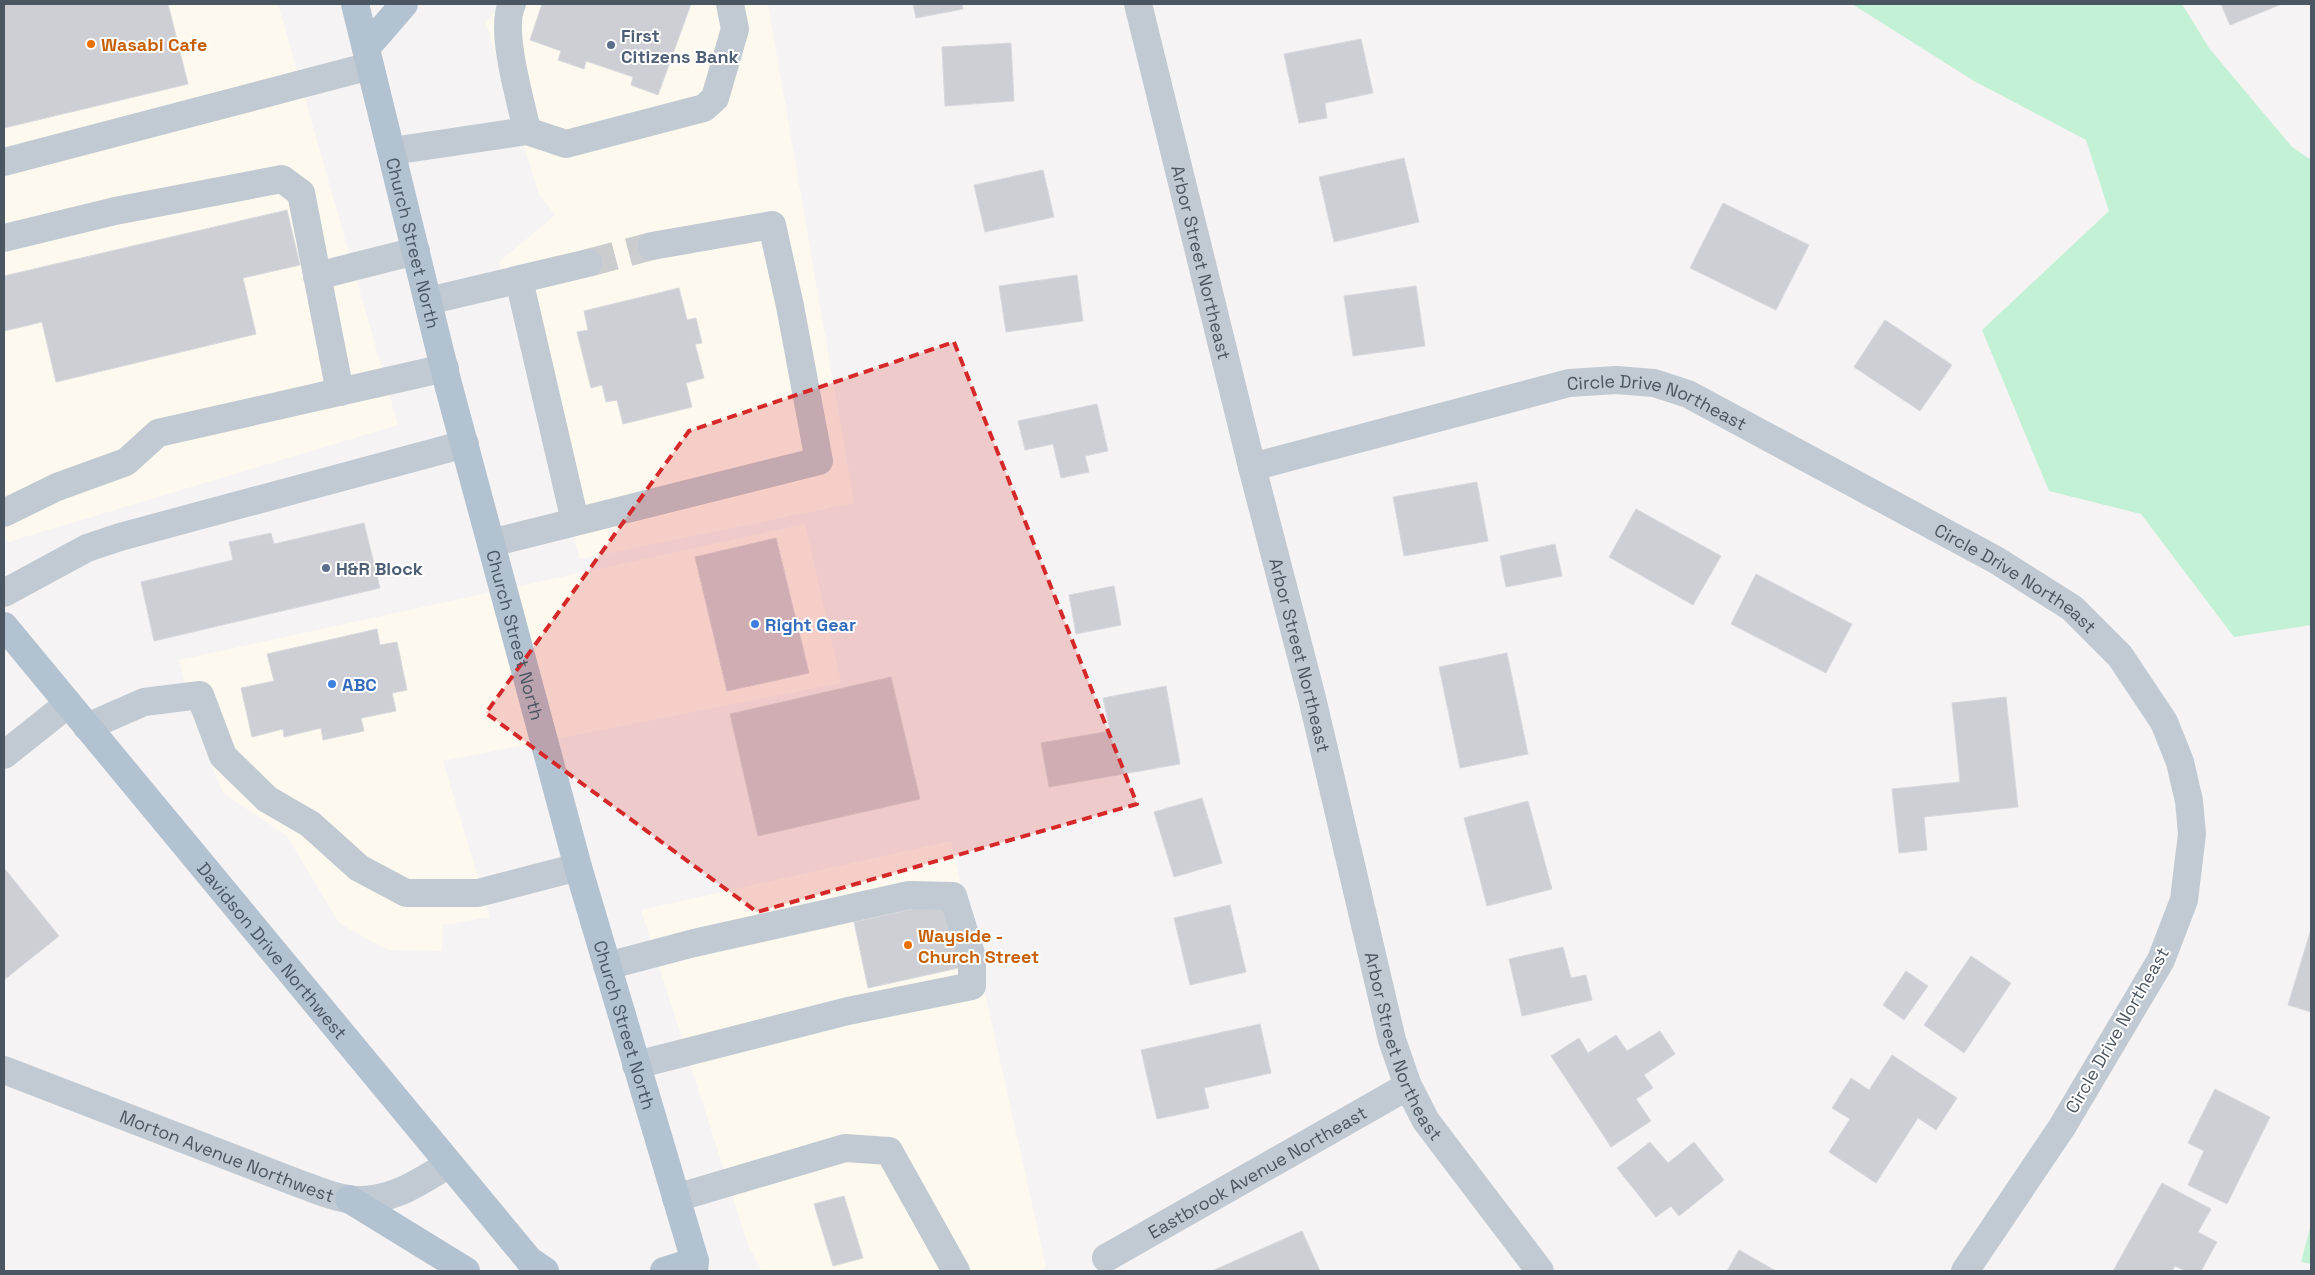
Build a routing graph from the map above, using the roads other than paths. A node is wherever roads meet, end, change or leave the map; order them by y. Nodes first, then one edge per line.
1 (355, 4) edge
2 (404, 4) edge
3 (512, 4) edge
4 (730, 4) edge
5 (1138, 4) edge
6 (368, 57) junction
7 (527, 131) junction
8 (392, 151) junction
9 (4, 162) edge
10 (4, 238) edge
11 (652, 246) tunnel mouth
12 (416, 251) junction
13 (588, 263) tunnel mouth
14 (317, 276) junction
15 (518, 280) junction
16 (428, 301) junction
17 (444, 368) junction
18 (340, 392) junction
19 (465, 444) junction
20 (1252, 467) junction
21 (8, 504) edge
22 (576, 521) junction
23 (491, 543) junction
24 (4, 593) edge
25 (4, 626) edge
26 (68, 704) junction
27 (87, 727) junction
28 (4, 755) edge
29 (578, 867) junction
30 (607, 966) junction
31 (636, 1065) junction
32 (4, 1070) edge
33 (1408, 1086) junction
34 (449, 1164) junction
35 (676, 1198) junction
36 (349, 1199) junction
37 (1106, 1258) dead end
38 (537, 1268) edge
39 (699, 1268) edge
40 (461, 1270) edge
41 (664, 1271) edge
42 (956, 1271) edge
43 (1540, 1271) edge
44 (1964, 1271) edge

1 - 6 main road, Church Street North
2 - 6 main road
3 - 7 street
4 - 7 street
5 - 20 street, Arbor Street Northeast
6 - 8 main road, Church Street North
6 - 9 street
7 - 8 street
8 - 12 main road, Church Street North
10 - 14 street
11 - 22 street
12 - 14 street
12 - 16 main road, Church Street North
13 - 15 street
14 - 18 street
15 - 16 street
15 - 22 street
16 - 17 main road, Church Street North
17 - 18 street
17 - 19 main road, Church Street North
18 - 21 street
19 - 23 main road, Church Street North
19 - 24 street
20 - 33 street, Arbor Street Northeast
20 - 44 street, Circle Drive Northeast
22 - 23 street
23 - 29 main road, Church Street North
25 - 26 main road, Davidson Drive Northwest
26 - 27 main road, Davidson Drive Northwest
26 - 28 street
27 - 29 street
27 - 34 main road, Davidson Drive Northwest
29 - 30 main road, Church Street North
30 - 31 main road, Church Street North
30 - 31 street
31 - 35 main road, Church Street North
32 - 36 street, Morton Avenue Northwest
33 - 37 street, Eastbrook Avenue Northeast
33 - 43 street, Arbor Street Northeast
34 - 36 street, Morton Avenue Northwest
34 - 38 main road, Davidson Drive Northwest
35 - 39 main road, Church Street North
35 - 42 street
36 - 40 main road
39 - 41 main road

